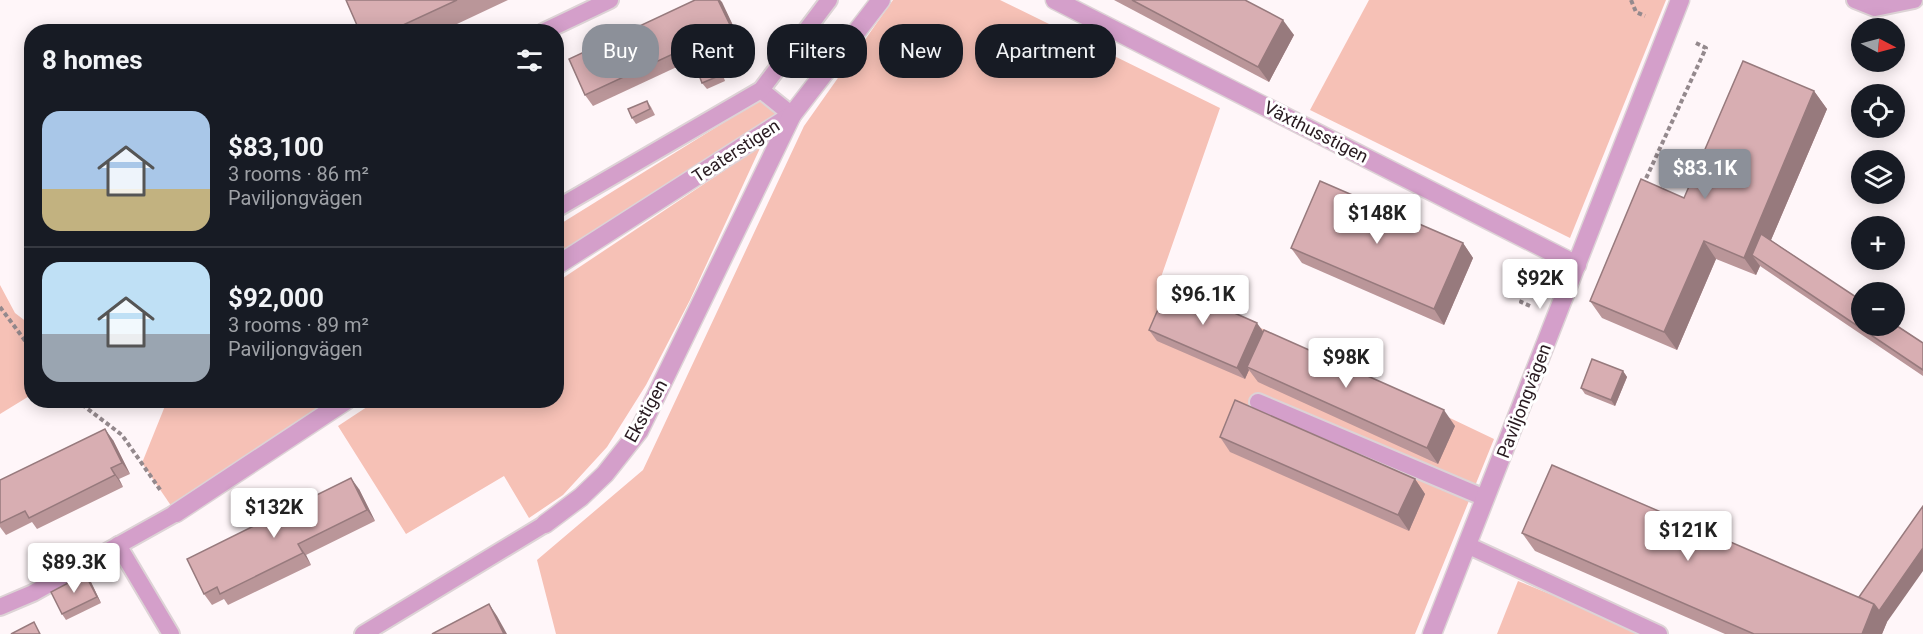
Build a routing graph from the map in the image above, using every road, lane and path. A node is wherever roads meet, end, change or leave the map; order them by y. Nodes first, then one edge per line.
1 (610, 0) edge
2 (829, 0) edge
3 (881, 0) edge
4 (1055, 0) edge
5 (1680, 0) edge
6 (1855, 0) edge
7 (1914, 0) edge
8 (560, 24) edge
9 (762, 90) junction
10 (792, 115) junction
11 (564, 204) edge
12 (564, 261) edge
13 (1577, 265) junction
14 (0, 307) edge
15 (24, 339) edge
16 (1258, 402) dead end
17 (87, 408) edge
18 (335, 408) edge
19 (1485, 498) junction
20 (176, 513) junction
21 (546, 524) joint
22 (118, 545) junction
23 (1467, 545) junction
24 (0, 607) edge
25 (171, 634) edge
26 (363, 634) edge
27 (1432, 634) edge
28 (1659, 634) edge

1 - 8 lane
2 - 9 lane
3 - 10 street, Teaterstigen
4 - 13 street, Växthusstigen
5 - 13 street, Paviljongvägen
6 - 7 lane
9 - 10 lane
9 - 11 lane
10 - 12 street, Teaterstigen
10 - 21 street, Ekstigen
13 - 19 street, Paviljongvägen
14 - 15 path
16 - 19 lane
17 - 20 path
18 - 20 street
19 - 23 street, Paviljongvägen
20 - 22 lane
21 - 26 lane, Ekstigen
22 - 24 lane
22 - 25 lane
23 - 27 street, Paviljongvägen
23 - 28 lane

